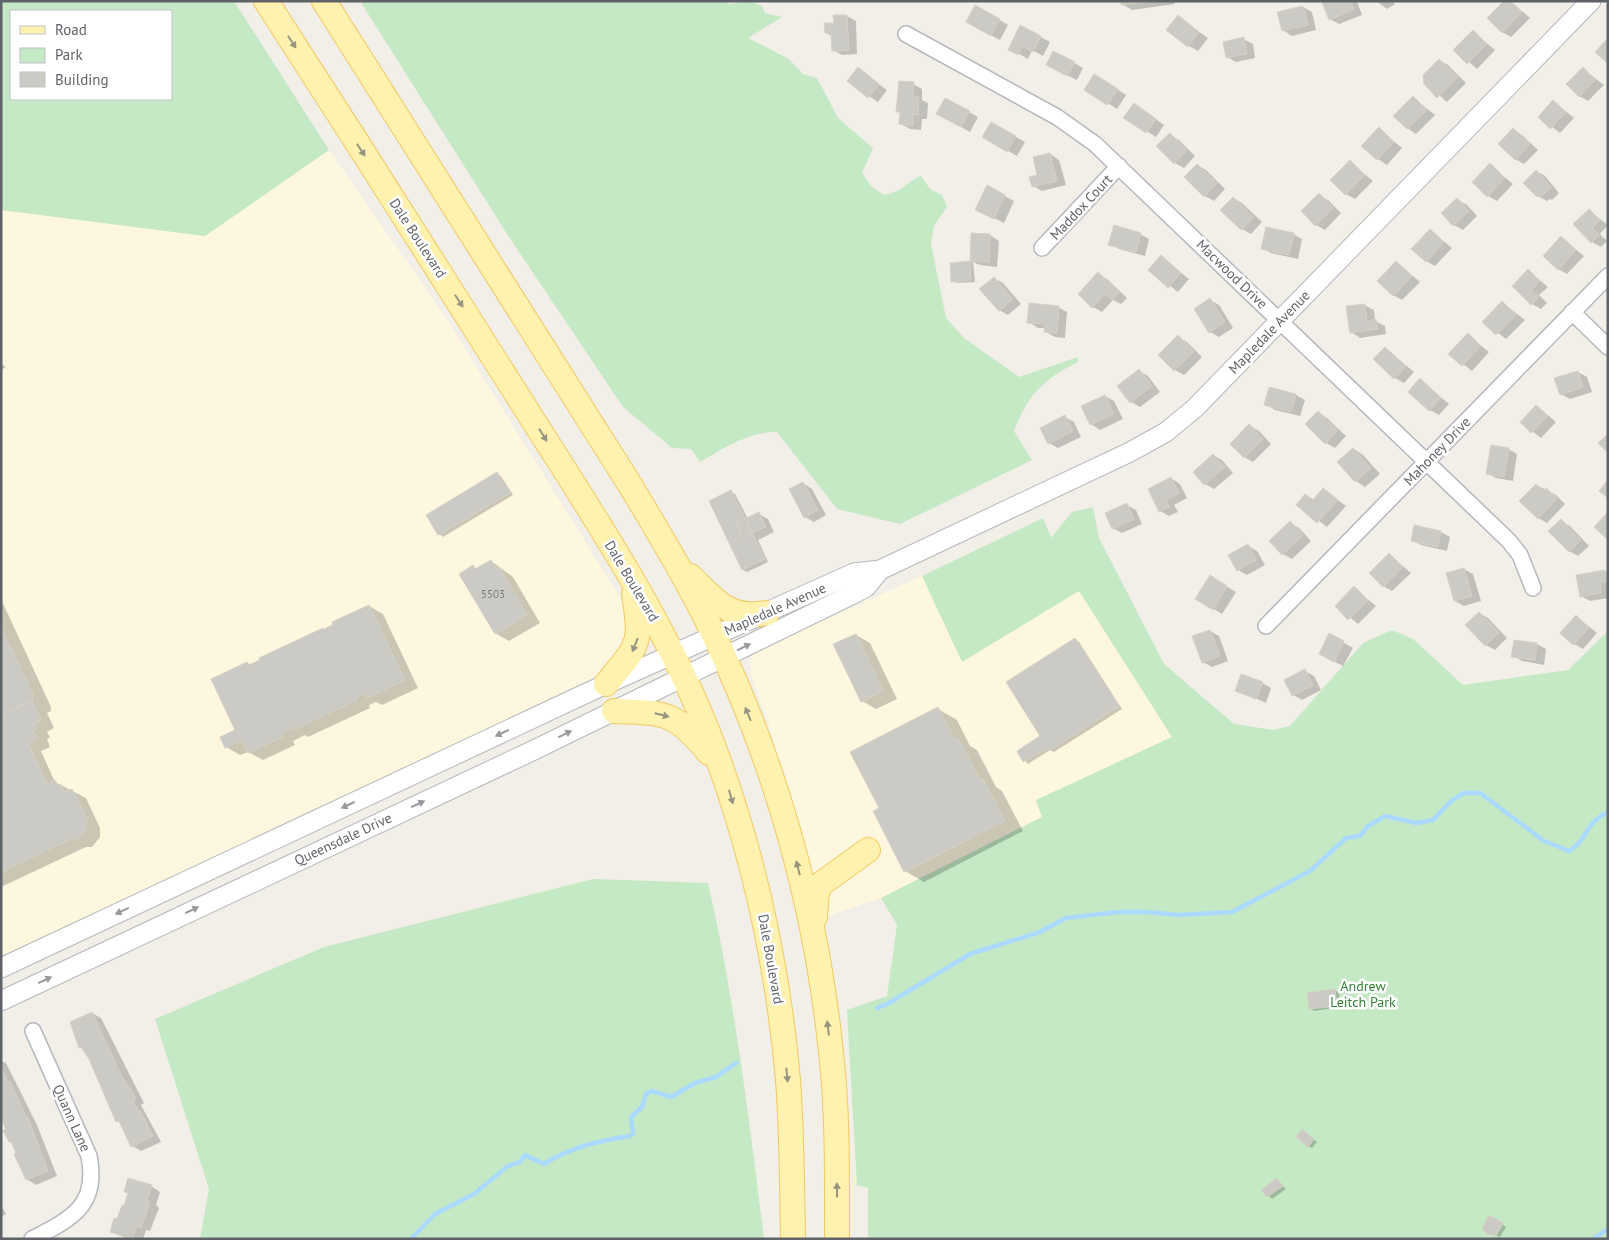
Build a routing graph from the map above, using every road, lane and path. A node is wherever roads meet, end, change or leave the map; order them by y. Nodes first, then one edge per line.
1 (266, 1) edge
2 (324, 1) edge
3 (1591, 1) edge
4 (906, 34) dead end
5 (1119, 166) junction
6 (1042, 248) dead end
7 (1608, 276) edge
8 (1572, 312) junction
9 (1281, 321) junction
10 (1608, 347) edge
11 (1426, 462) junction
12 (678, 564) junction
13 (880, 570) junction
14 (632, 580) junction
15 (1533, 588) dead end
16 (767, 613) junction
17 (1266, 626) dead end
18 (714, 636) junction
19 (673, 654) junction
20 (724, 657) junction
21 (684, 676) junction
22 (606, 684) junction
23 (614, 711) junction
24 (721, 769) junction
25 (868, 850) dead end
26 (813, 931) junction
27 (1, 968) edge
28 (1, 1001) edge
29 (33, 1031) dead end
30 (32, 1239) edge
31 (793, 1239) edge
32 (837, 1239) edge

1 -> 14 main road, Dale Boulevard
2 - 12 main road
3 - 9 street, Mapledale Avenue
4 - 5 street, Macwood Drive
5 - 6 street, Maddox Court
5 - 9 street, Macwood Drive
7 - 8 street, Mahoney Drive
8 - 10 street
8 - 11 street, Mahoney Drive
9 - 11 street, Macwood Drive
9 - 13 street, Mapledale Avenue
11 - 15 street, Macwood Drive
11 - 17 street, Mahoney Drive
12 - 16 main road
12 - 18 main road
13 - 16 street, Mapledale Avenue
20 -> 13 street, Mapledale Avenue
14 - 19 main road, Dale Boulevard
14 -> 22 main road
16 - 18 street, Mapledale Avenue
18 - 19 street, Mapledale Avenue
18 - 20 main road
19 - 21 main road, Dale Boulevard
19 - 22 street, Queensdale Drive
20 - 21 street, Mapledale Avenue
26 -> 20 main road
21 - 23 street, Queensdale Drive
21 - 24 main road, Dale Boulevard
22 -> 27 street, Queensdale Drive
23 -> 24 main road
28 -> 23 street, Queensdale Drive
24 -> 31 main road, Dale Boulevard
25 - 26 main road
32 -> 26 main road
29 - 30 street, Quann Lane

